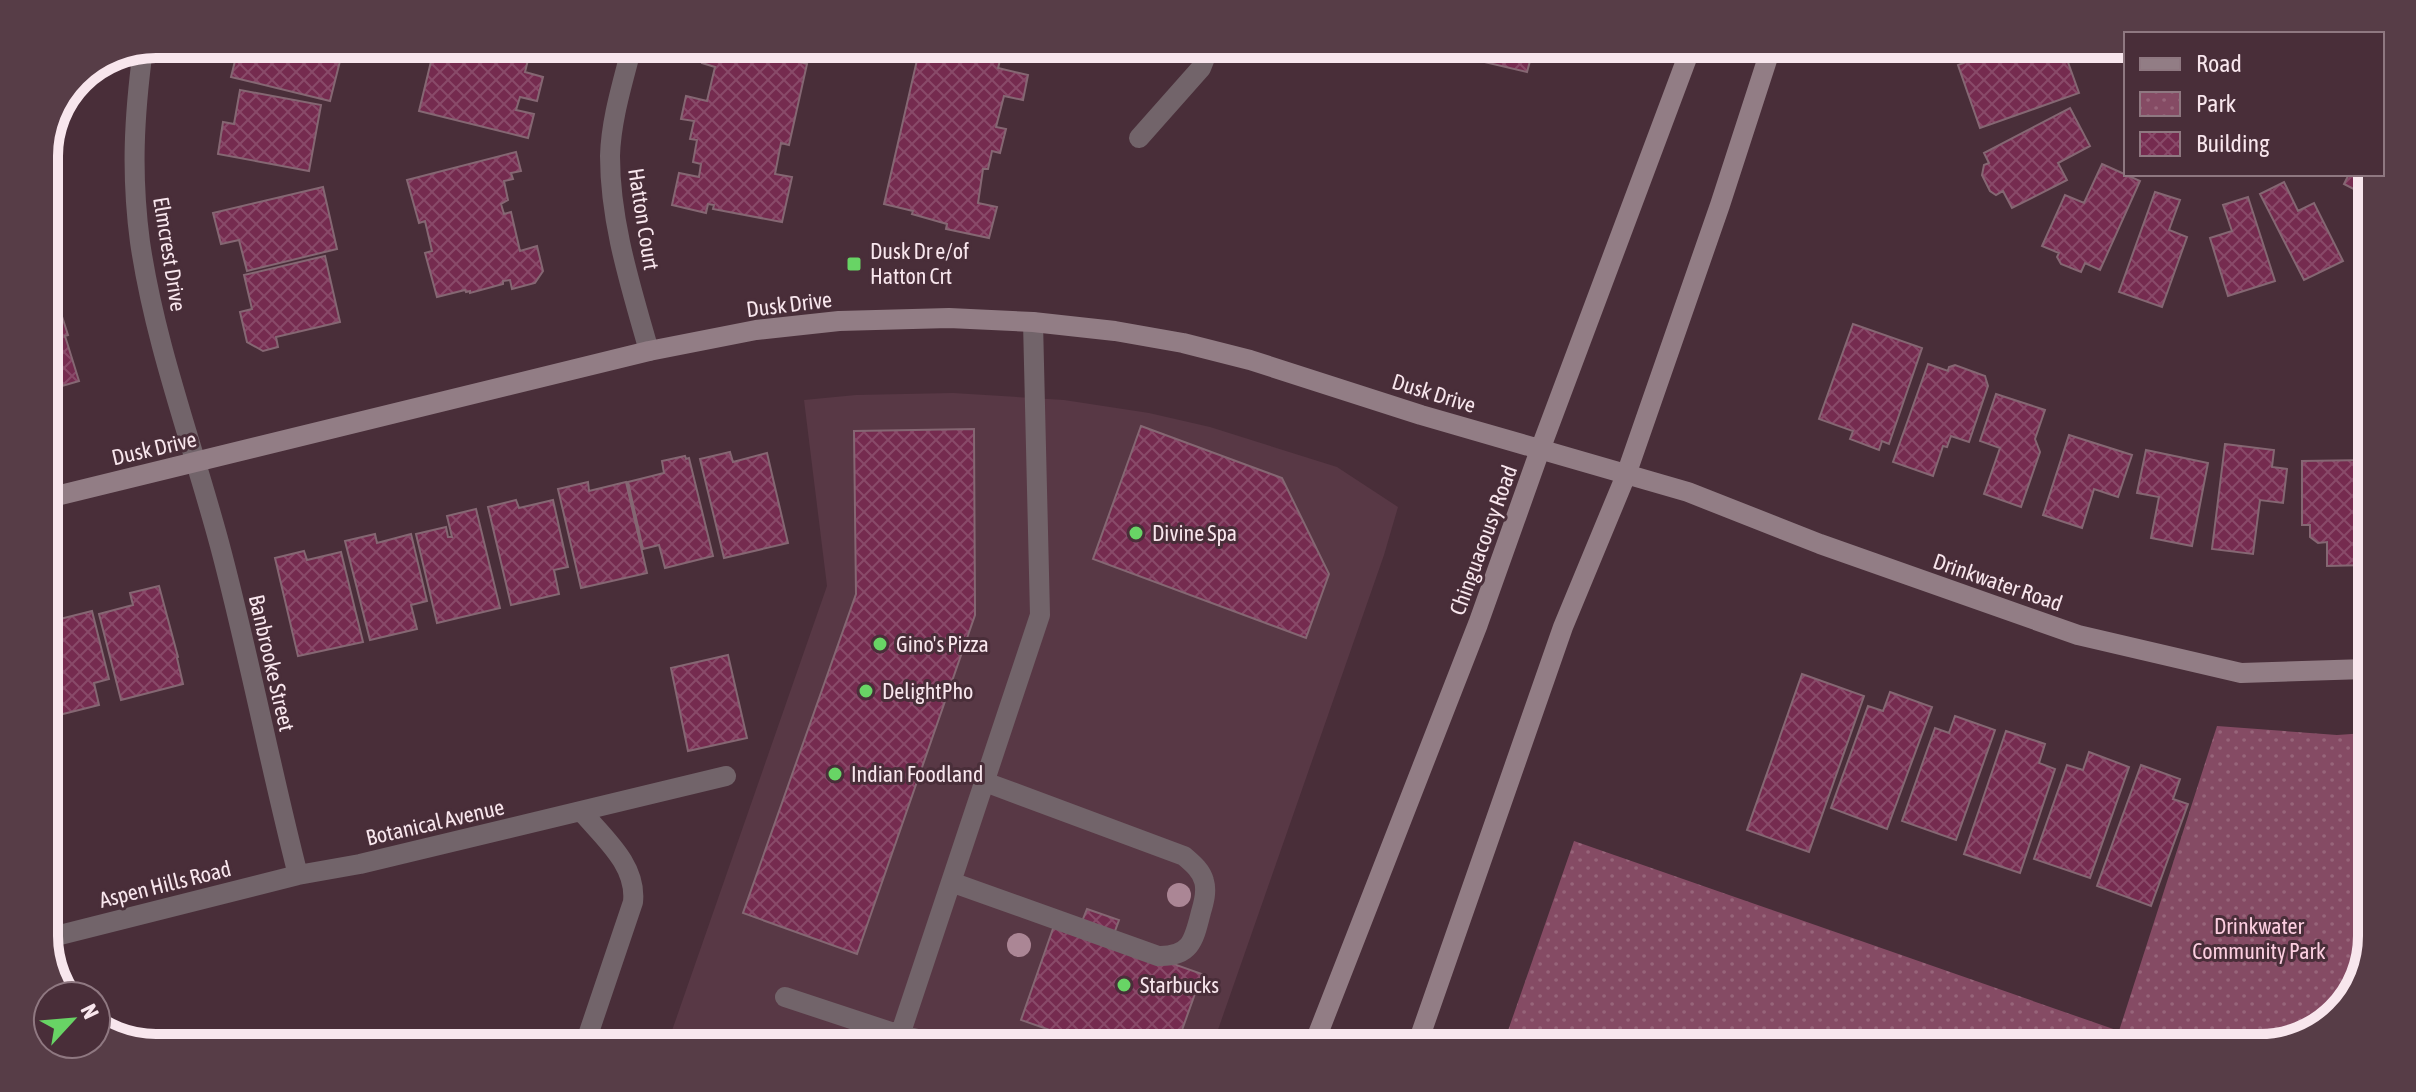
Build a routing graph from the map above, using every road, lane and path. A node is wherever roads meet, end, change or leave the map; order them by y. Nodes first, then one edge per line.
1 (629, 58) edge
2 (1205, 58) edge
3 (1687, 58) edge
4 (1768, 58) edge
5 (142, 60) edge
6 (1139, 138) dead end
7 (1033, 322) junction
8 (649, 351) junction
9 (1540, 450) junction
10 (196, 462) junction
11 (1626, 475) junction
12 (58, 496) edge
13 (2358, 669) edge
14 (726, 776) dead end
15 (985, 782) junction
16 (582, 812) junction
17 (298, 875) junction
18 (951, 882) junction
19 (58, 935) edge
20 (785, 997) dead end
21 (588, 1034) edge
22 (897, 1034) edge
23 (900, 1034) edge
24 (1318, 1034) edge
25 (1421, 1034) edge

1 - 8 street, Hatton Court
2 - 6 street
3 - 9 street, Chinguacousy Road
4 - 11 street
5 - 10 street, Elmcrest Drive
7 - 8 street, Dusk Drive
7 - 9 street, Dusk Drive
7 - 15 street
8 - 10 street, Dusk Drive
9 - 11 street, Dusk Drive
9 - 24 street, Chinguacousy Road
10 - 12 street, Dusk Drive
10 - 17 street, Banbrooke Street
11 - 13 street, Drinkwater Road
11 - 25 street
14 - 16 street, Botanical Avenue
15 - 18 street
15 - 18 street
16 - 17 street, Botanical Avenue
16 - 21 street
17 - 19 street, Aspen Hills Road
18 - 23 street
20 - 22 street

